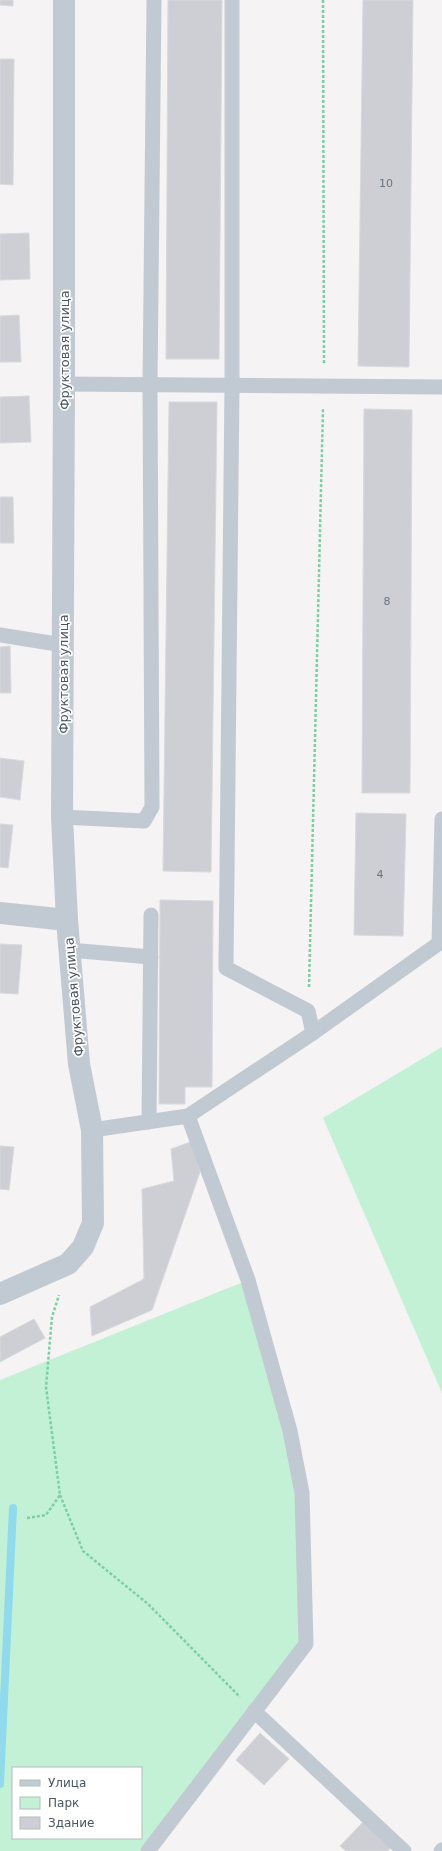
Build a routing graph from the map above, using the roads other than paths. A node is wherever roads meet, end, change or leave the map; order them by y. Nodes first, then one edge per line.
1 (64, 0) edge
2 (154, 0) edge
3 (232, 0) edge
4 (64, 384) junction
5 (150, 385) junction
6 (232, 385) junction
7 (442, 387) edge
8 (0, 635) edge
9 (63, 645) junction
10 (62, 816) junction
11 (442, 819) edge
12 (0, 913) edge
13 (151, 915) dead end
14 (67, 920) junction
15 (441, 942) edge
16 (69, 950) junction
17 (150, 957) junction
18 (312, 1033) junction
19 (188, 1116) junction
20 (149, 1122) junction
21 (92, 1130) junction
22 (0, 1294) edge
23 (254, 1711) junction
24 (148, 1851) edge
25 (404, 1851) edge

1 - 4 street, Фруктовая улица
2 - 5 lane
3 - 6 lane
4 - 5 lane
4 - 9 street, Фруктовая улица
5 - 6 lane
5 - 10 lane
6 - 7 lane
6 - 18 lane
8 - 9 lane
9 - 10 street, Фруктовая улица
10 - 14 street, Фруктовая улица
11 - 15 lane
12 - 14 street
13 - 17 lane
14 - 16 street, Фруктовая улица
15 - 18 lane
16 - 17 lane
16 - 21 street, Фруктовая улица
17 - 20 lane
18 - 19 lane
19 - 20 lane
19 - 23 lane
20 - 21 lane
21 - 22 street, Фруктовая улица
23 - 24 lane
23 - 25 lane

